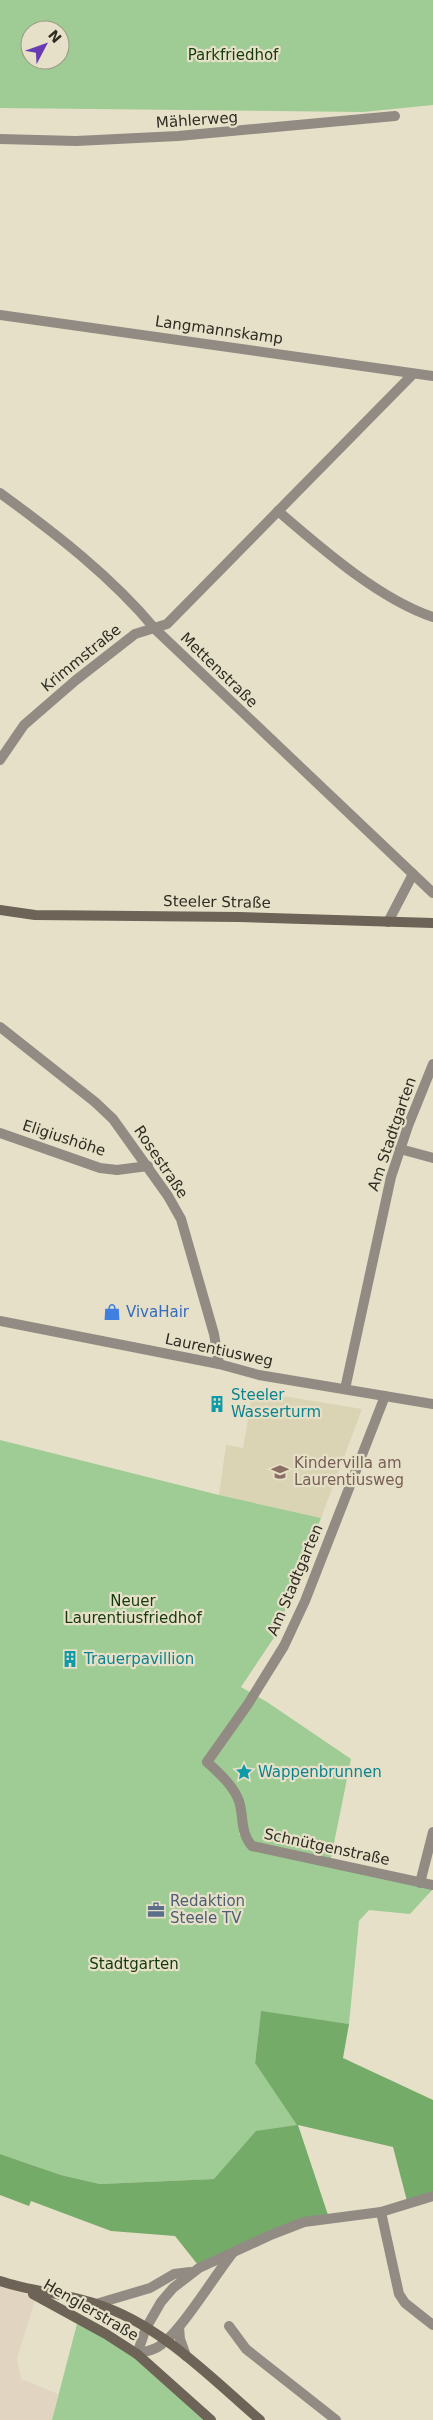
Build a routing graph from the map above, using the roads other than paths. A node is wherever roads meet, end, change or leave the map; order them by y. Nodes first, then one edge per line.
1 (395, 116) dead end
2 (0, 139) edge
3 (0, 315) edge
4 (412, 374) junction
5 (433, 376) edge
6 (0, 493) edge
7 (278, 511) junction
8 (433, 617) edge
9 (155, 630) junction
10 (0, 760) edge
11 (413, 874) junction
12 (433, 893) edge
13 (0, 910) edge
14 (388, 922) junction
15 (433, 923) edge
16 (0, 1027) edge
17 (433, 1064) edge
18 (0, 1133) edge
19 (400, 1149) junction
20 (433, 1158) edge
21 (148, 1166) junction
22 (0, 1321) edge
23 (219, 1364) junction
24 (345, 1389) junction
25 (385, 1396) junction
26 (433, 1404) edge
27 (207, 1762) joint
28 (433, 1832) edge
29 (420, 1883) junction
30 (433, 1885) edge
31 (433, 2196) edge
32 (381, 2212) junction
33 (232, 2253) junction
34 (191, 2272) junction
35 (0, 2281) edge
36 (26, 2290) junction
37 (96, 2304) junction
38 (433, 2324) edge
39 (229, 2326) dead end
40 (179, 2327) junction
41 (146, 2328) junction
42 (165, 2342) junction
43 (137, 2354) junction
44 (186, 2356) junction
45 (212, 2420) edge
46 (260, 2420) edge
47 (336, 2420) edge

1 - 2 street, Mählerweg
3 - 4 street, Langmannskamp
4 - 5 street, Langmannskamp
4 - 7 street, Krimmstraße
6 - 9 street, Mettenstraße
7 - 8 street
7 - 9 street, Krimmstraße
9 - 10 street, Krimmstraße
9 - 11 street, Mettenstraße
11 - 12 street, Mettenstraße
11 - 14 street
13 - 14 main road, Steeler Straße
14 - 15 main road, Steeler Straße
16 - 21 street, Rosestraße
17 - 19 street, Am Stadtgarten
18 - 21 street, Eligiushöhe
19 - 20 street
19 - 24 street, Am Stadtgarten
21 - 23 street, Rosestraße
22 - 23 street, Laurentiusweg
23 - 24 street, Laurentiusweg
24 - 25 street, Laurentiusweg
25 - 26 street, Laurentiusweg
25 - 27 street, Am Stadtgarten
27 - 29 street, Schnütgenstraße
28 - 29 street
29 - 30 street, Schnütgenstraße
31 - 32 street
32 - 33 street
32 - 38 street
33 - 34 street
33 - 40 street
34 - 37 street
34 - 41 street
35 - 36 main road
36 - 37 main road, Henglerstraße
36 - 43 main road, Henglerstraße
37 - 41 main road, Henglerstraße
39 - 47 street
40 - 42 street
40 - 44 street
41 - 42 main road, Henglerstraße
41 - 43 street
42 - 43 street
42 - 44 main road, Henglerstraße
43 - 45 main road, Henglerstraße
44 - 46 main road, Henglerstraße

